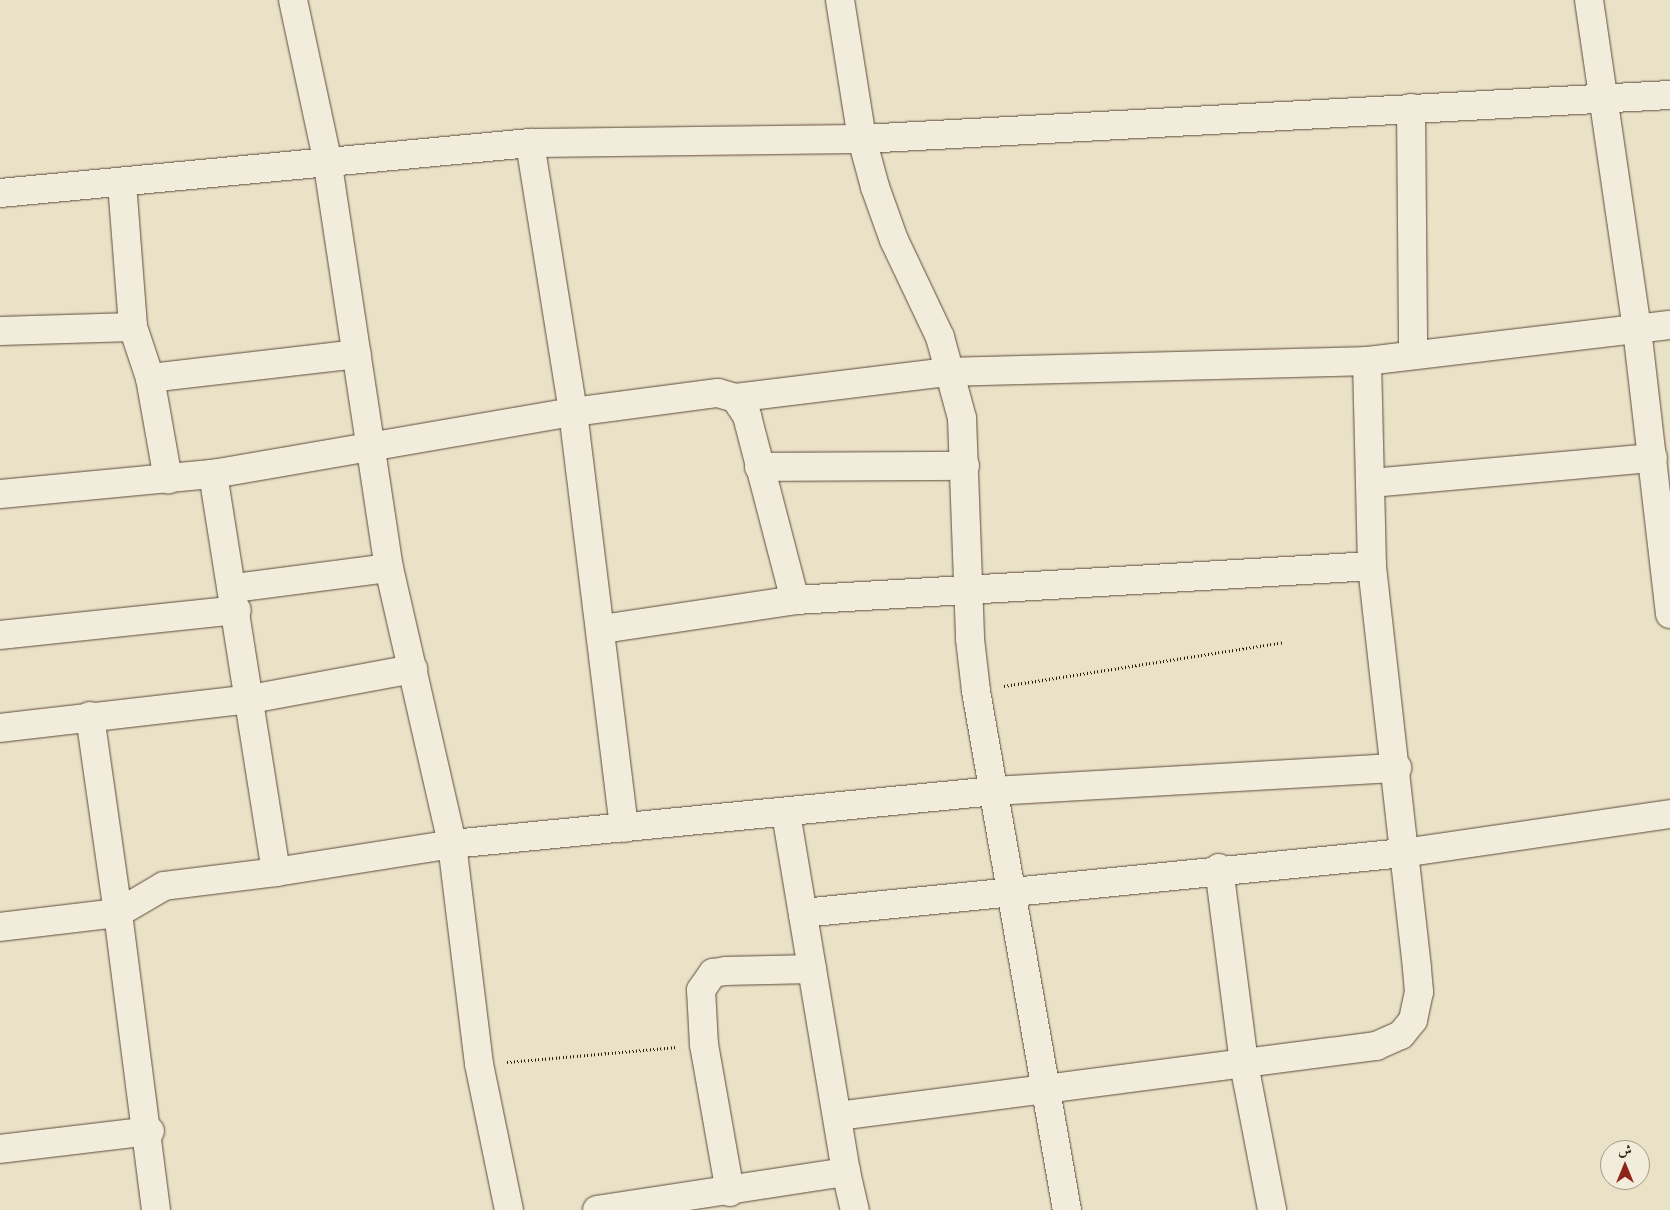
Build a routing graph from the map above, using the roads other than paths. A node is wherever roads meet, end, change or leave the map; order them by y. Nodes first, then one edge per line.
1 (293, 0) edge
2 (840, 0) edge
3 (1589, 0) edge
4 (1670, 95) edge
5 (1602, 101) junction
6 (1411, 108) junction
7 (862, 140) junction
8 (530, 143) junction
9 (327, 159) junction
10 (122, 183) junction
11 (0, 193) edge
12 (1670, 325) edge
13 (134, 327) junction
14 (1637, 329) junction
15 (0, 332) edge
16 (357, 354) junction
17 (1413, 355) junction
18 (1367, 361) junction
19 (948, 372) junction
20 (150, 378) junction
21 (735, 398) junction
22 (573, 412) junction
23 (372, 448) junction
24 (1653, 458) junction
25 (964, 466) junction
26 (759, 467) junction
27 (213, 474) junction
28 (168, 479) junction
29 (1371, 483) junction
30 (0, 494) edge
31 (1372, 566) junction
32 (389, 568) junction
33 (968, 588) junction
34 (236, 599) junction
35 (795, 600) junction
36 (1670, 614) edge
37 (602, 629) junction
38 (0, 635) edge
39 (413, 669) junction
40 (251, 699) junction
41 (90, 716) junction
42 (0, 728) edge
43 (1397, 768) junction
44 (994, 791) junction
45 (1670, 814) edge
46 (786, 815) junction
47 (624, 828) junction
48 (452, 844) junction
49 (1402, 853) junction
50 (1219, 868) junction
51 (276, 872) junction
52 (1014, 894) junction
53 (118, 913) junction
54 (803, 913) junction
55 (0, 927) edge
56 (812, 969) junction
57 (1244, 1064) junction
58 (1047, 1091) junction
59 (838, 1116) junction
60 (150, 1131) junction
61 (0, 1149) edge
62 (846, 1172) junction
63 (730, 1192) junction
64 (156, 1210) edge
65 (509, 1210) edge
66 (597, 1210) edge
67 (855, 1210) edge
68 (1067, 1210) edge
69 (1272, 1210) edge

1 - 9 street
2 - 7 street
3 - 5 street
4 - 5 street
5 - 6 street
5 - 14 street
6 - 7 street
6 - 17 street
7 - 8 street
7 - 19 street
8 - 9 street
8 - 22 street
9 - 10 street
9 - 16 street
10 - 11 street
10 - 13 street
12 - 14 street
13 - 15 street
13 - 20 street
14 - 17 street
14 - 24 street
16 - 20 street
16 - 23 street
17 - 18 street
18 - 19 street
18 - 29 street
19 - 21 street
19 - 25 street
20 - 28 street
21 - 22 street
21 - 26 street
22 - 23 street
22 - 37 street
23 - 27 street
23 - 32 street
24 - 29 street
24 - 36 street
25 - 26 street
25 - 33 street
26 - 35 street
27 - 28 street
27 - 34 street
28 - 30 street
29 - 31 street
31 - 33 street
31 - 43 street
32 - 34 street
32 - 39 street
33 - 35 street
33 - 44 street
34 - 38 street
34 - 40 street
35 - 37 street
37 - 47 street
39 - 40 street
39 - 48 street
40 - 41 street
40 - 51 street
41 - 42 street
41 - 53 street
43 - 44 street
43 - 49 street
44 - 46 street
44 - 52 street
45 - 49 street
46 - 47 street
46 - 54 street
47 - 48 street
48 - 51 street
48 - 65 street
49 - 50 street
49 - 57 street
50 - 52 street
50 - 57 street
51 - 53 street
52 - 54 street
52 - 58 street
53 - 55 street
53 - 60 street
54 - 56 street
56 - 59 street
56 - 63 street
57 - 58 street
57 - 69 street
58 - 59 street
58 - 68 street
59 - 62 street
60 - 61 street
60 - 64 street
62 - 63 street
62 - 67 street
63 - 66 street

